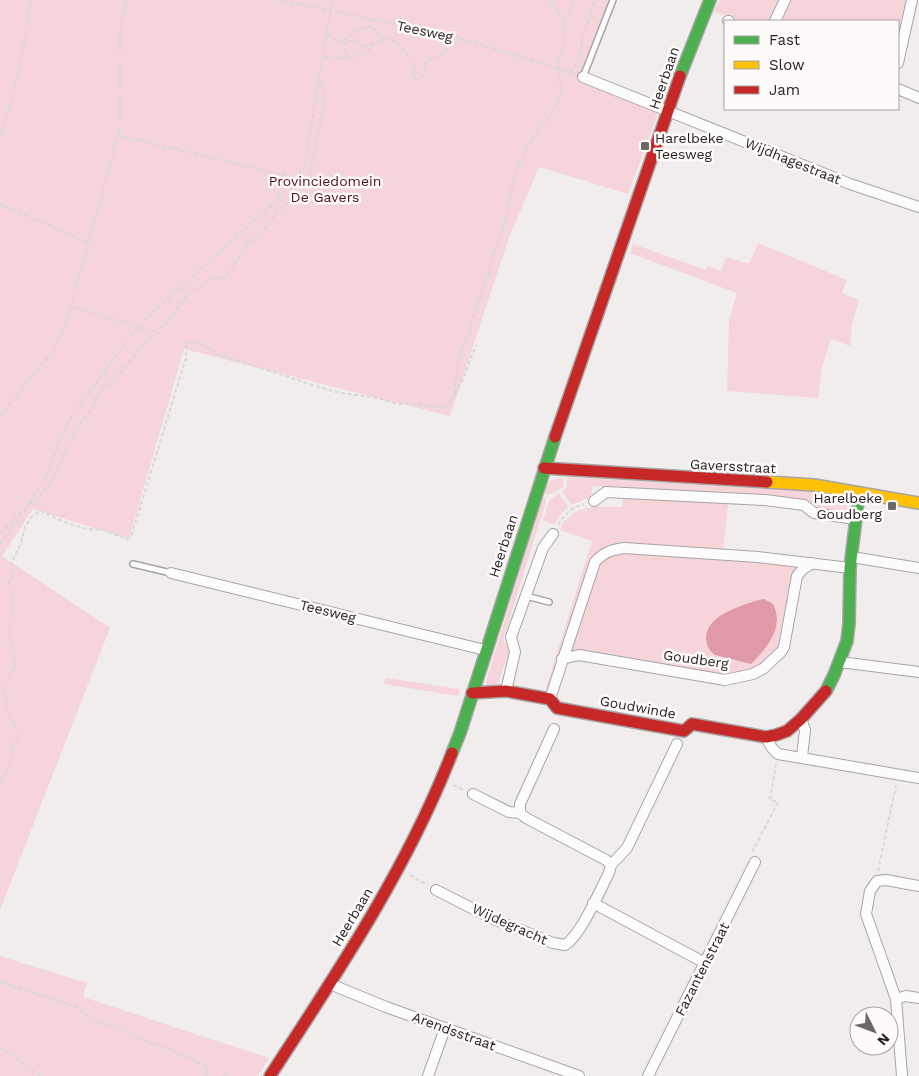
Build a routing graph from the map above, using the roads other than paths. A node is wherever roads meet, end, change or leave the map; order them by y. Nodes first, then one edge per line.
1 (613, 0) edge
2 (710, 0) edge
3 (785, 0) edge
4 (912, 0) edge
5 (775, 20) edge
6 (899, 58) edge
7 (581, 76) joint
8 (899, 88) edge
9 (919, 98) edge
10 (669, 111) junction
11 (919, 207) edge
12 (544, 468) junction
13 (859, 493) junction
14 (594, 501) road end
15 (919, 503) edge
16 (855, 520) junction
17 (553, 534) road end
18 (812, 563) junction
19 (851, 563) junction
20 (134, 564) dead end
21 (919, 568) edge
22 (171, 573) joint
23 (526, 596) junction
24 (549, 602) dead end
25 (485, 650) junction
26 (562, 659) junction
27 (840, 662) junction
28 (919, 672) edge
29 (506, 691) junction
30 (472, 693) junction
31 (550, 699) junction
32 (801, 719) junction
33 (554, 729) dead end
34 (766, 737) junction
35 (677, 744) dead end
36 (802, 757) junction
37 (919, 778) edge
38 (473, 794) road end
39 (520, 812) junction
40 (755, 862) road end
41 (611, 866) junction
42 (919, 886) edge
43 (436, 890) road end
44 (594, 903) junction
45 (705, 963) junction
46 (330, 984) junction
47 (919, 998) edge
48 (896, 999) junction
49 (444, 1028) junction
50 (270, 1076) edge
51 (428, 1076) edge
52 (580, 1076) edge
53 (648, 1076) edge
54 (902, 1076) edge

1 - 7 lane
2 - 10 street, Heerbaan
3 - 5 street
4 - 6 street
7 - 10 street
8 - 9 street
10 - 11 street, Wijdhagestraat
10 - 12 street, Heerbaan
12 - 13 street, Gaversstraat
12 - 25 street, Heerbaan
13 - 15 street, Gaversstraat
13 - 16 street
14 - 16 street
16 - 19 street
17 - 23 street
18 - 19 street
18 - 26 street
18 - 26 street, Goudberg
19 - 21 street
19 - 27 street
20 - 22 lane
22 - 25 street, Teesweg
23 - 24 lane
23 - 29 street
25 - 30 street, Heerbaan
26 - 31 street
27 - 28 street
27 - 32 street
29 - 30 street, Goudwinde
29 - 31 street, Goudwinde
30 - 46 street, Heerbaan
31 - 34 street, Goudwinde
32 - 34 street, Goudwinde
32 - 36 street
33 - 39 street
34 - 36 street
35 - 41 street, Wijdegracht
36 - 37 street
38 - 39 street
39 - 41 street
40 - 45 street, Fazantenstraat
41 - 44 street, Wijdegracht
42 - 48 street
43 - 44 street, Wijdegracht
44 - 45 street
45 - 53 street, Fazantenstraat
46 - 49 street, Arendsstraat
46 - 50 street, Heerbaan
47 - 48 street
48 - 54 street
49 - 51 street
49 - 52 street, Arendsstraat

